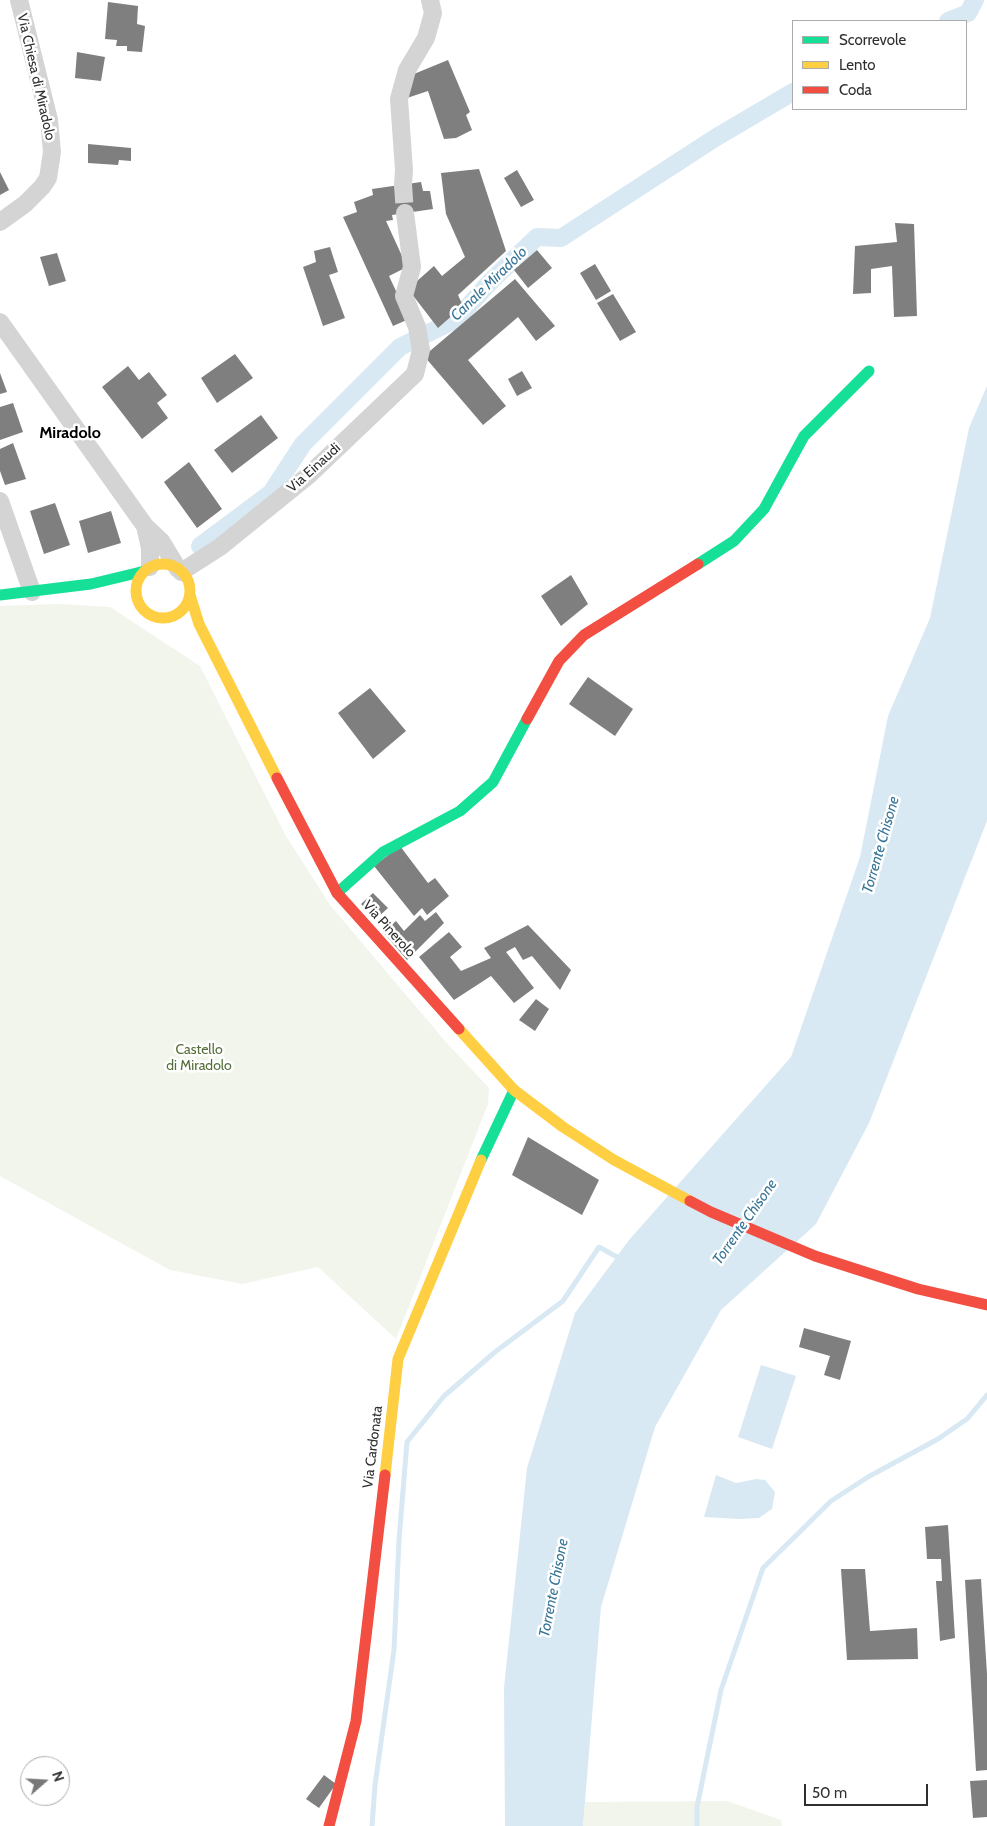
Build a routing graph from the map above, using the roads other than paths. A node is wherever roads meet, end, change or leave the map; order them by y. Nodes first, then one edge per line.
1 (19, 0) edge
2 (430, 0) edge
3 (403, 185) tunnel mouth
4 (405, 213) tunnel mouth
5 (0, 222) edge
6 (0, 322) edge
7 (869, 371) dead end
8 (0, 501) edge
9 (145, 526) junction
10 (148, 569) junction
11 (180, 570) junction
12 (91, 584) junction
13 (110, 590) dead end
14 (32, 592) junction
15 (0, 594) edge
16 (190, 595) junction
17 (157, 617) junction
18 (174, 625) dead end
19 (189, 635) dead end
20 (216, 659) junction
21 (337, 893) junction
22 (514, 1090) junction
23 (987, 1305) edge
24 (329, 1826) edge

1 - 5 street, Via Chiesa di Miradolo
2 - 3 street
4 - 11 street, Via Einaudi
6 - 9 street
7 - 21 street
8 - 14 street
9 - 10 street
9 - 11 street
10 - 11 street
10 - 12 street
10 - 17 street
11 - 16 street
12 - 13 street
12 - 14 street
14 - 15 street
16 - 17 street
16 - 20 street, Via Pinerolo
17 - 18 street
19 - 20 street, Via Pinerolo
20 - 21 street, Via Pinerolo
21 - 22 street, Via Pinerolo
22 - 23 street, Via Pinerolo
22 - 24 street, Via Cardonata

